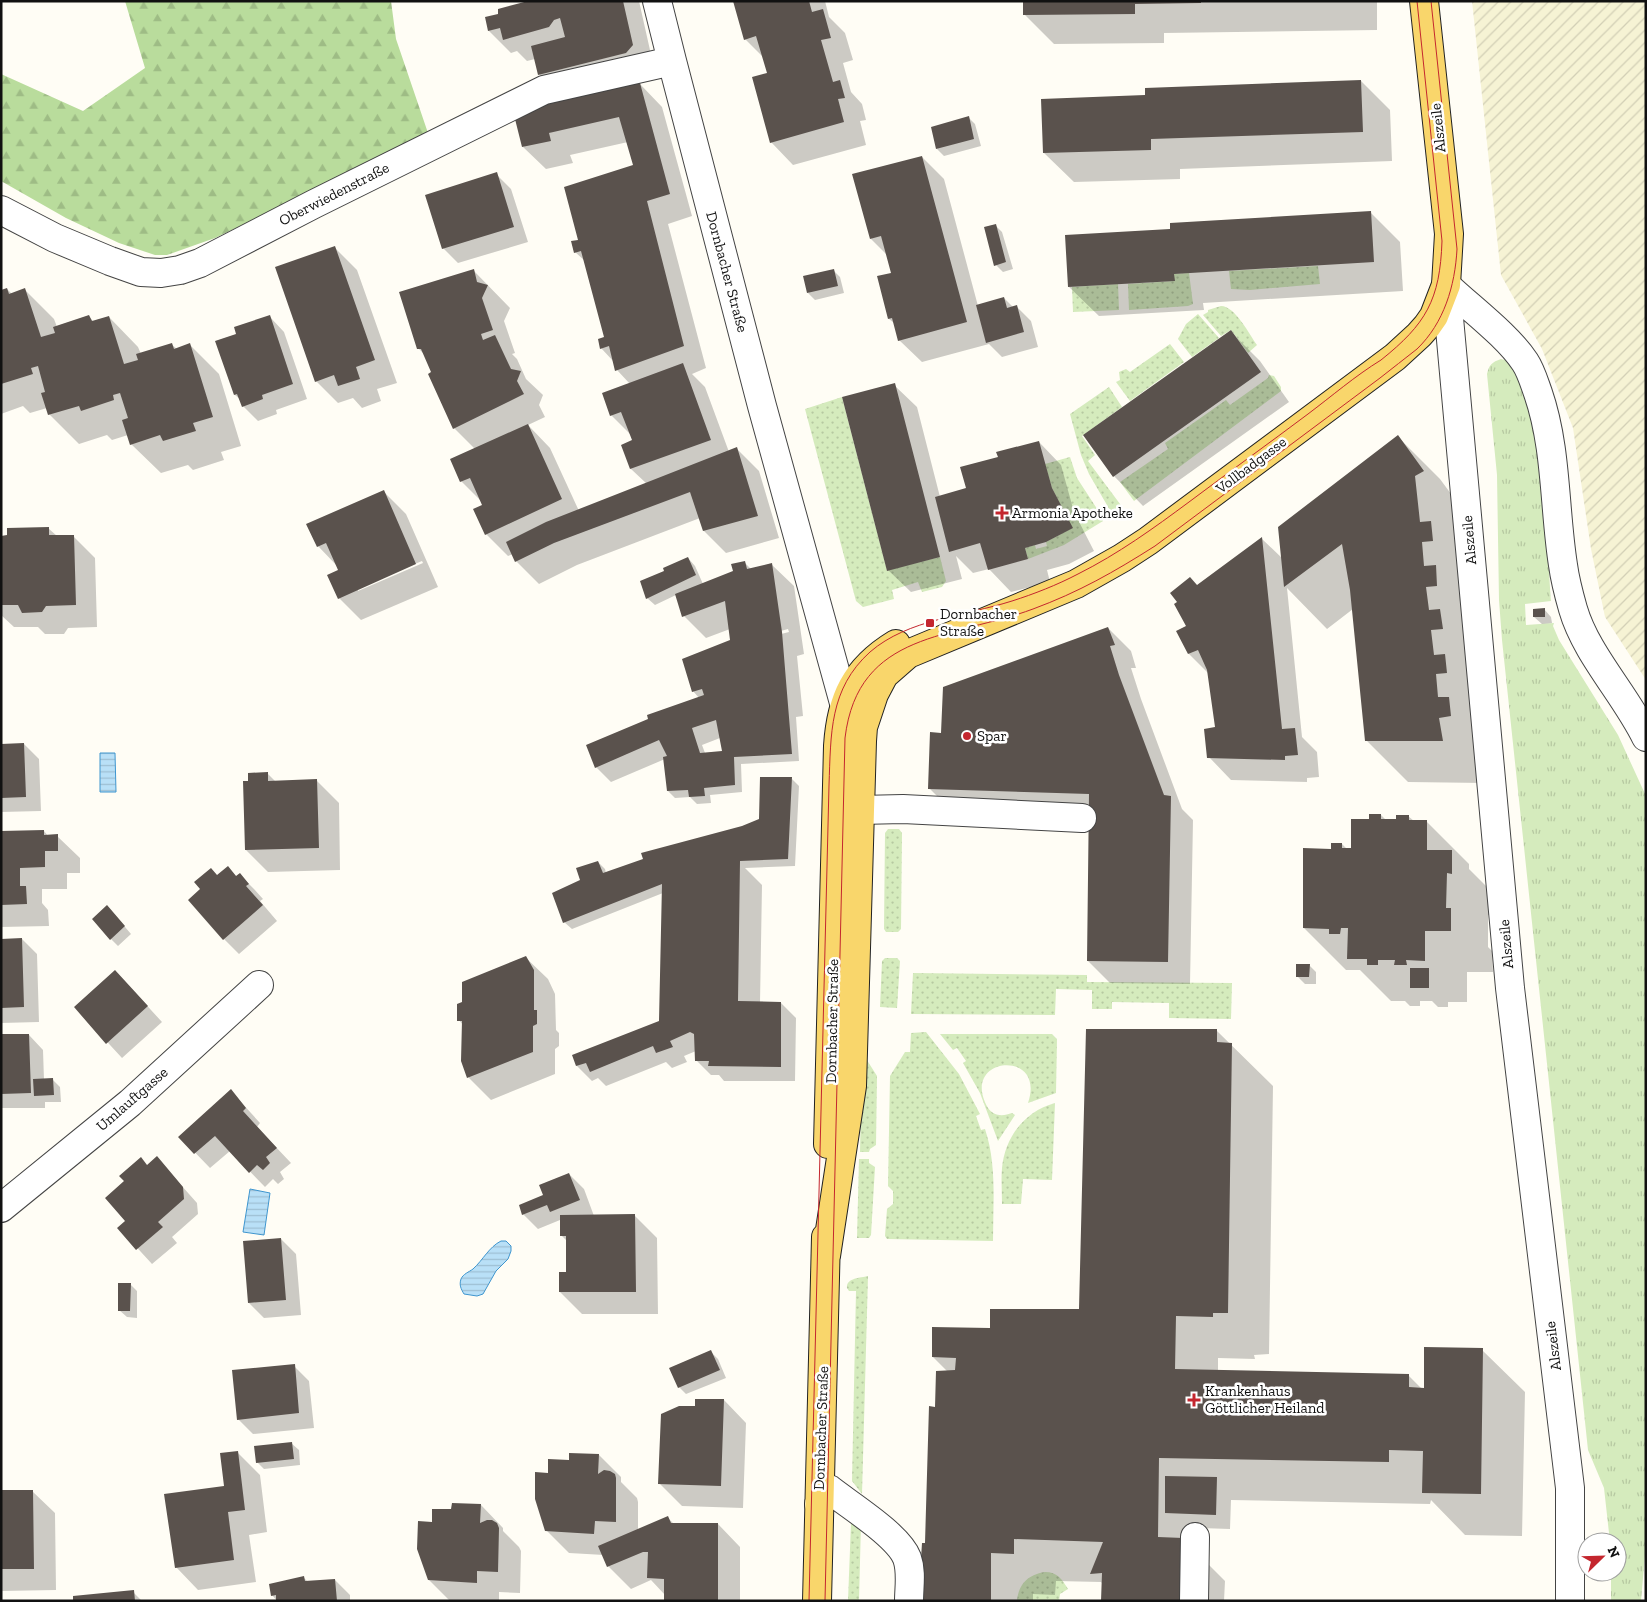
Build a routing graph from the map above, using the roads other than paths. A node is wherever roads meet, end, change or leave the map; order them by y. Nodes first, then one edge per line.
1 (657, 1) edge
2 (1424, 1) edge
3 (672, 61) junction
4 (1, 210) edge
5 (1446, 285) junction
6 (1022, 606) junction
7 (884, 675) joint
8 (844, 703) junction
9 (1646, 737) edge
10 (860, 810) junction
11 (1082, 818) dead end
12 (259, 985) dead end
13 (1, 1208) edge
14 (826, 1256) junction
15 (819, 1504) junction
16 (1195, 1537) dead end
17 (817, 1601) edge
18 (909, 1601) edge
19 (1194, 1601) edge
20 (1570, 1601) edge

1 - 3 street, Dornbacher Straße
2 - 5 main road, Alszeile
3 - 4 street, Oberwiedenstraße
3 - 8 street, Dornbacher Straße
5 - 6 main road, Vollbadgasse
5 - 9 street
5 - 20 street, Alszeile
6 - 7 main road, Vollbadgasse
6 - 8 main road, Vollbadgasse
7 - 10 main road, Dornbacher Straße
8 - 14 main road, Dornbacher Straße
10 - 11 street
10 - 14 main road, Dornbacher Straße
12 - 13 street, Umlauftgasse
14 - 15 main road, Dornbacher Straße
15 - 17 main road, Dornbacher Straße
15 - 18 street
16 - 19 street

